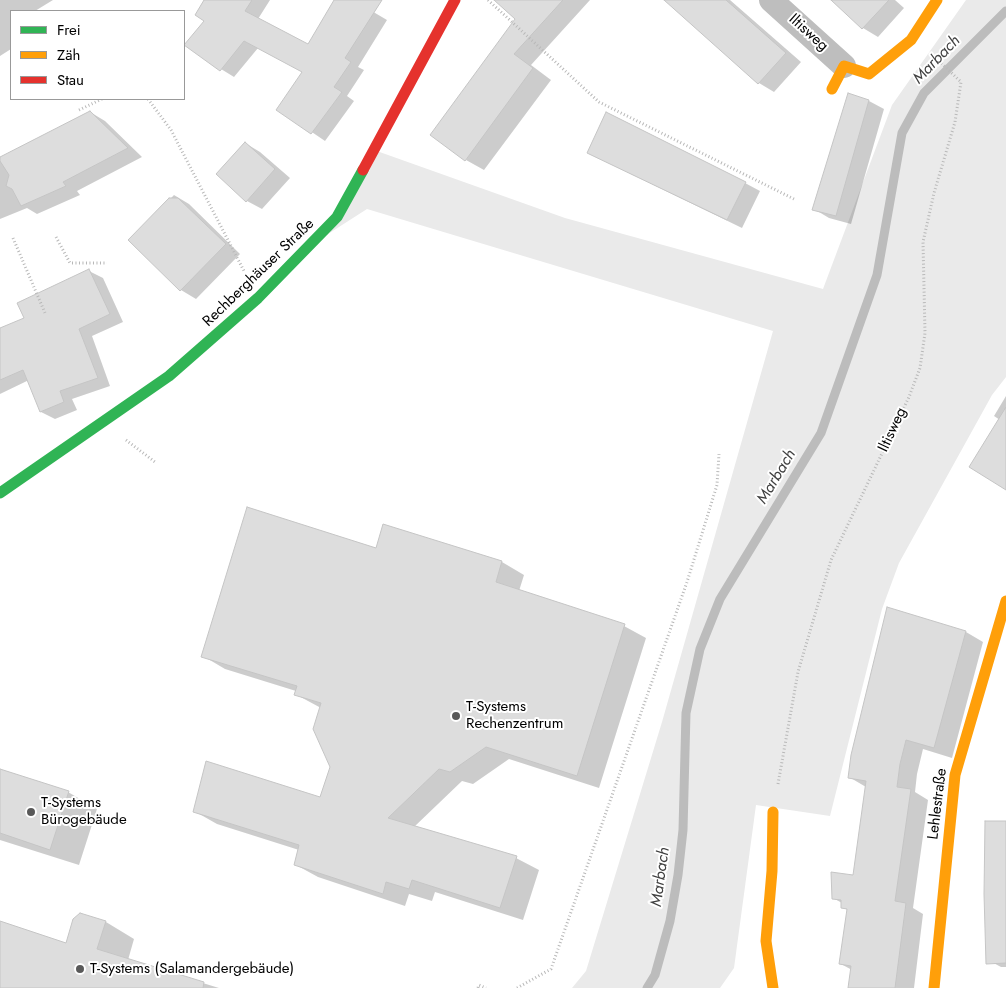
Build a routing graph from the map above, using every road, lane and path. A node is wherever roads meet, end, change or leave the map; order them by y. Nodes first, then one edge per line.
1 (455, 0) edge
2 (488, 0) edge
3 (771, 0) edge
4 (937, 0) edge
5 (928, 50) dead end
6 (844, 66) junction
7 (832, 89) dead end
8 (100, 100) edge
9 (149, 100) edge
10 (79, 110) dead end
11 (794, 199) dead end
12 (56, 237) dead end
13 (12, 238) dead end
14 (108, 263) dead end
15 (258, 298) junction
16 (45, 313) dead end
17 (102, 423) junction
18 (719, 454) dead end
19 (155, 462) dead end
20 (0, 493) edge
21 (1006, 601) edge
22 (772, 812) joint
23 (478, 988) edge
24 (486, 988) edge
25 (517, 988) edge
26 (773, 988) edge
27 (934, 988) edge

1 - 15 street, Rechberghäuser Straße
2 - 11 path
3 - 6 street, Iltisweg
4 - 6 street, Iltisweg
5 - 22 path, Iltisweg
6 - 7 street
8 - 10 path
9 - 15 path
12 - 14 path
13 - 16 path
15 - 17 street, Rechberghäuser Straße
17 - 19 path
17 - 20 street, Rechberghäuser Straße
18 - 25 path
21 - 27 street, Lehlestraße
22 - 26 street
23 - 24 path

